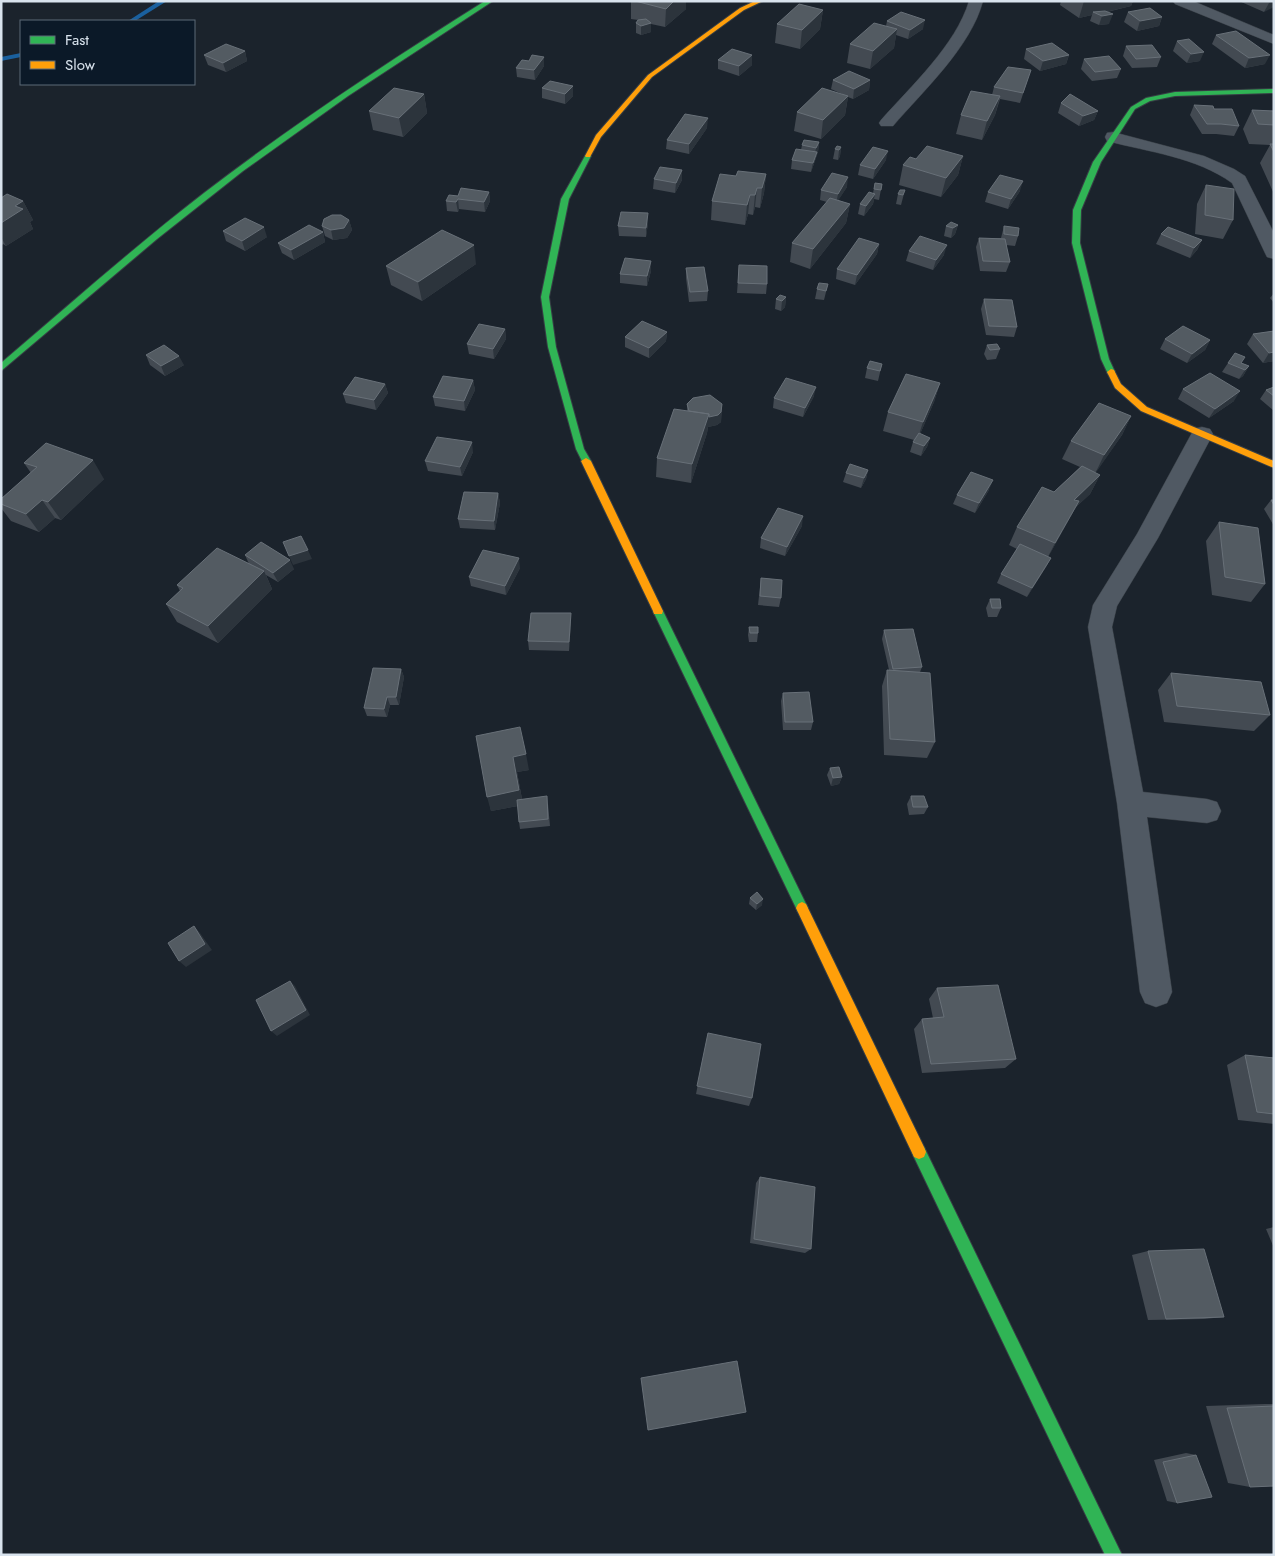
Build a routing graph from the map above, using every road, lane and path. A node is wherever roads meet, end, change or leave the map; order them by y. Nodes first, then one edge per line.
1 (490, 1) edge
2 (760, 1) edge
3 (976, 1) edge
4 (1180, 1) edge
5 (1274, 40) edge
6 (1274, 91) edge
7 (887, 123) dead end
8 (1113, 138) junction
9 (1274, 253) edge
10 (1, 368) edge
11 (1202, 434) junction
12 (1274, 465) edge
13 (1131, 803) junction
14 (1207, 811) dead end
15 (1156, 992) dead end
16 (1114, 1555) edge

1 - 10 street
2 - 16 street
3 - 7 street
4 - 5 street
6 - 8 street
8 - 9 street
8 - 11 street
11 - 12 street
11 - 13 street
13 - 14 street
13 - 15 street

